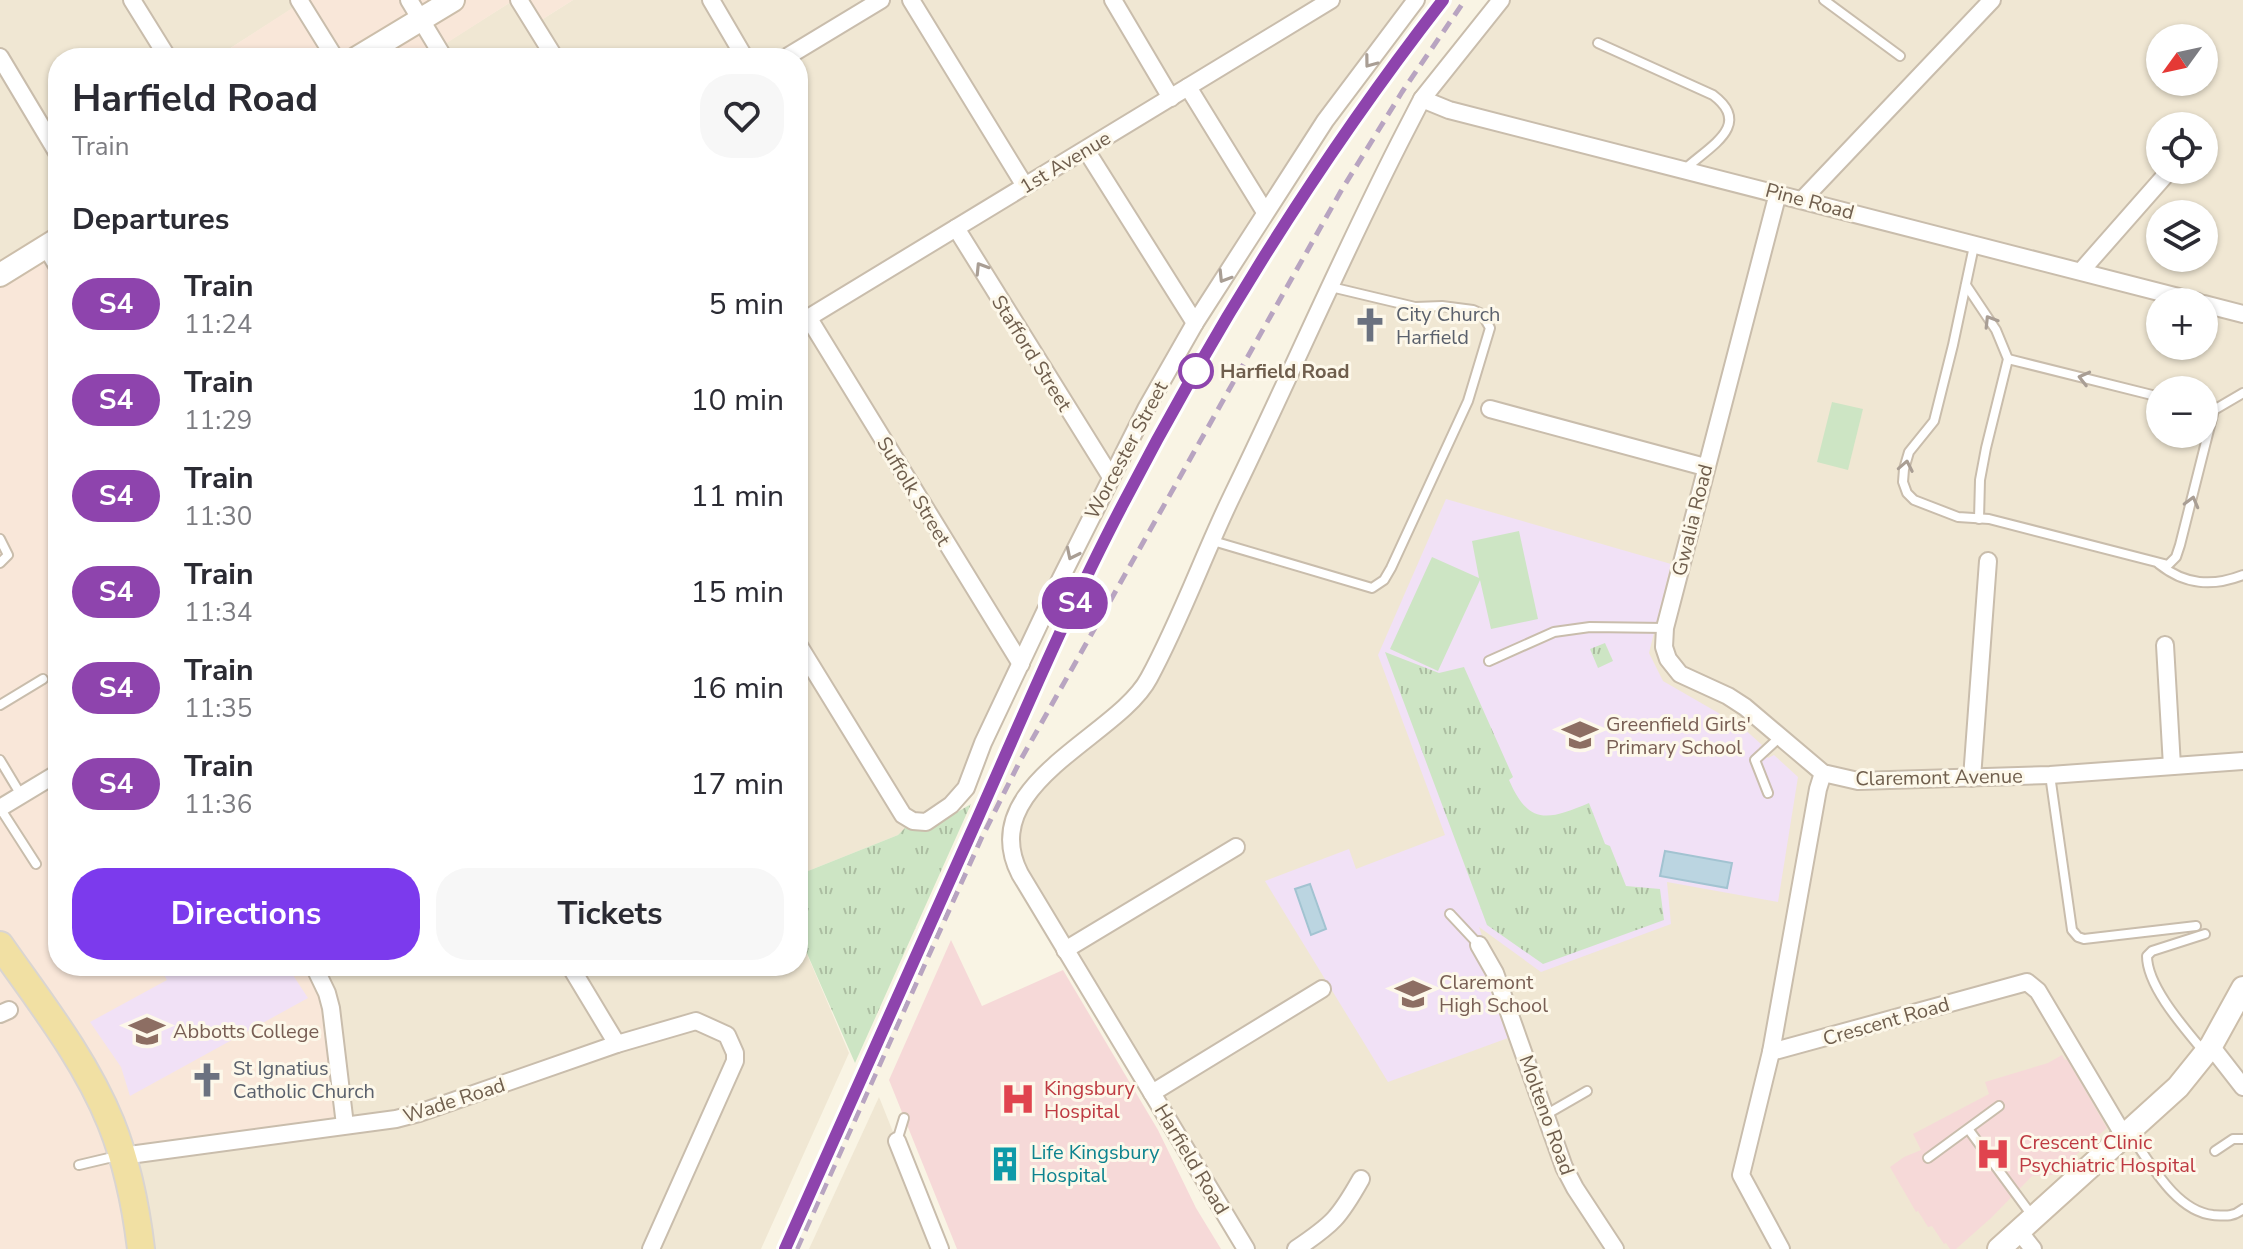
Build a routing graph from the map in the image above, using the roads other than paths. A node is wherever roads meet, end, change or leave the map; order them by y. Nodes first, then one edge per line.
1 (132, 0) edge
2 (299, 0) edge
3 (453, 0) edge
4 (519, 0) edge
5 (711, 0) edge
6 (881, 0) edge
7 (911, 0) edge
8 (1113, 0) edge
9 (1416, 0) edge
10 (1501, 0) edge
11 (1824, 0) edge
12 (1992, 0) edge
13 (1321, 3) edge
14 (415, 10) edge
15 (1598, 43) dead end
16 (162, 48) edge
17 (329, 48) edge
18 (369, 48) edge
19 (438, 48) edge
20 (549, 48) edge
21 (739, 48) edge
22 (802, 48) edge
23 (1900, 56) dead end
24 (0, 57) edge
25 (1188, 87) junction
26 (1171, 98) junction
27 (1422, 99) junction
28 (48, 137) edge
29 (1086, 150) junction
30 (1685, 169) junction
31 (2158, 184) edge
32 (1025, 186) junction
33 (1778, 193) junction
34 (1803, 199) junction
35 (1265, 212) junction
36 (956, 228) junction
37 (48, 245) edge
38 (1974, 246) junction
39 (2082, 270) junction
40 (0, 275) edge
41 (1966, 285) junction
42 (1331, 287) junction
43 (2147, 288) edge
44 (2218, 308) edge
45 (2243, 314) edge
46 (808, 317) edge
47 (1195, 323) junction
48 (808, 328) edge
49 (2008, 359) junction
50 (2243, 393) edge
51 (2146, 394) edge
52 (2218, 408) edge
53 (1490, 409) dead end
54 (2204, 448) edge
55 (1705, 467) junction
56 (1111, 477) junction
57 (1979, 519) junction
58 (0, 539) edge
59 (1213, 541) junction
60 (1988, 561) dead end
61 (0, 563) edge
62 (2159, 564) junction
63 (2243, 575) edge
64 (1665, 628) junction
65 (2165, 645) dead end
66 (808, 661) edge
67 (1489, 661) dead end
68 (1021, 664) junction
69 (43, 679) dead end
70 (0, 705) edge
71 (1780, 737) junction
72 (0, 760) edge
73 (2243, 761) edge
74 (2172, 766) junction
75 (1823, 773) junction
76 (2050, 775) junction
77 (1972, 778) junction
78 (48, 779) edge
79 (1768, 793) dead end
80 (22, 795) junction
81 (0, 808) edge
82 (1236, 847) dead end
83 (36, 864) dead end
84 (1450, 914) dead end
85 (2196, 926) dead end
86 (2205, 934) dead end
87 (0, 945) edge
88 (1479, 945) joint
89 (1065, 950) junction
90 (319, 976) edge
91 (576, 976) edge
92 (2243, 988) edge
93 (1322, 989) dead end
94 (617, 1044) junction
95 (2208, 1050) junction
96 (1771, 1052) junction
97 (2243, 1087) edge
98 (1587, 1091) dead end
99 (1152, 1093) junction
100 (1999, 1106) dead end
101 (1547, 1114) junction
102 (904, 1118) dead end
103 (345, 1125) junction
104 (1969, 1130) junction
105 (2126, 1134) junction
106 (2243, 1139) edge
107 (897, 1141) joint
108 (2215, 1151) dead end
109 (122, 1156) junction
110 (1928, 1158) dead end
111 (79, 1165) dead end
112 (1361, 1179) dead end
113 (2243, 1209) edge
114 (2026, 1224) junction
115 (141, 1249) edge
116 (651, 1249) edge
117 (940, 1249) edge
118 (1246, 1249) edge
119 (1296, 1249) edge
120 (1615, 1249) edge
121 (1781, 1249) edge
122 (1999, 1249) edge
123 (2033, 1249) edge

1 - 16 street
2 - 17 street
3 - 14 main road
4 - 20 street
5 - 21 street
6 - 22 street
7 - 32 street
8 - 26 street
9 -> 35 street, Worcester Street
10 - 27 street, Harfield Road
11 - 23 lane
12 - 34 street
13 - 25 street, 1st Avenue
14 - 18 main road
14 - 19 street
15 - 30 lane
24 - 28 street
25 - 26 street, 1st Avenue
25 - 35 street
26 - 29 street, 1st Avenue
27 - 30 street, Pine Road
27 - 42 street, Harfield Road
29 - 32 street, 1st Avenue
29 - 47 street
30 - 33 street, Pine Road
31 - 39 street
32 - 36 street, 1st Avenue
33 - 34 street, Pine Road
33 - 55 street, Gwalia Road
34 - 38 street, Pine Road
35 -> 47 street, Worcester Street
36 - 46 street, 1st Avenue
56 -> 36 street, Stafford Street
37 - 40 main road
38 - 39 street, Pine Road
38 - 41 lane
39 - 43 street, Pine Road
49 -> 41 lane
57 -> 41 lane
42 - 59 street, Harfield Road
42 - 59 lane
44 - 45 street
47 - 56 street, Worcester Street
48 - 68 street, Suffolk Street
51 -> 49 lane
49 - 57 lane
50 - 52 lane
53 - 55 street
62 -> 54 lane
55 - 64 street, Gwalia Road
56 -> 68 street, Worcester Street
57 - 62 lane
58 - 61 lane
59 - 89 street, Harfield Road
60 - 77 street
62 - 63 lane
64 - 67 lane
64 - 71 street, Gwalia Road
65 - 74 street
66 - 68 street, Worcester Street
69 - 70 lane
71 - 75 street, Gwalia Road
71 - 79 lane
72 - 80 lane
73 - 74 street, Claremont Avenue
74 - 76 street, Claremont Avenue
75 - 77 street, Claremont Avenue
75 - 96 street
76 - 77 street, Claremont Avenue
76 - 85 lane
78 - 80 street
80 - 81 street
81 - 83 lane
82 - 89 street
84 - 88 lane
86 - 95 lane
87 - 109 main road
88 - 101 street, Molteno Road
89 - 99 street, Harfield Road
90 - 103 street
91 - 94 street
92 - 95 main road
93 - 99 street
94 - 103 street, Wade Road
94 - 116 street, Wade Road
95 - 97 street
95 - 105 main road
96 - 105 street, Crescent Road
96 - 121 street
98 - 101 lane
99 - 118 street, Harfield Road
100 - 104 lane
101 - 120 street, Molteno Road
102 - 107 lane
103 - 109 street, Wade Road
104 - 110 lane
104 - 114 lane
105 - 113 lane
105 - 114 main road
106 - 108 lane
107 - 117 street
109 - 111 lane
109 - 115 main road
112 - 119 street
114 - 122 main road
114 - 123 street

